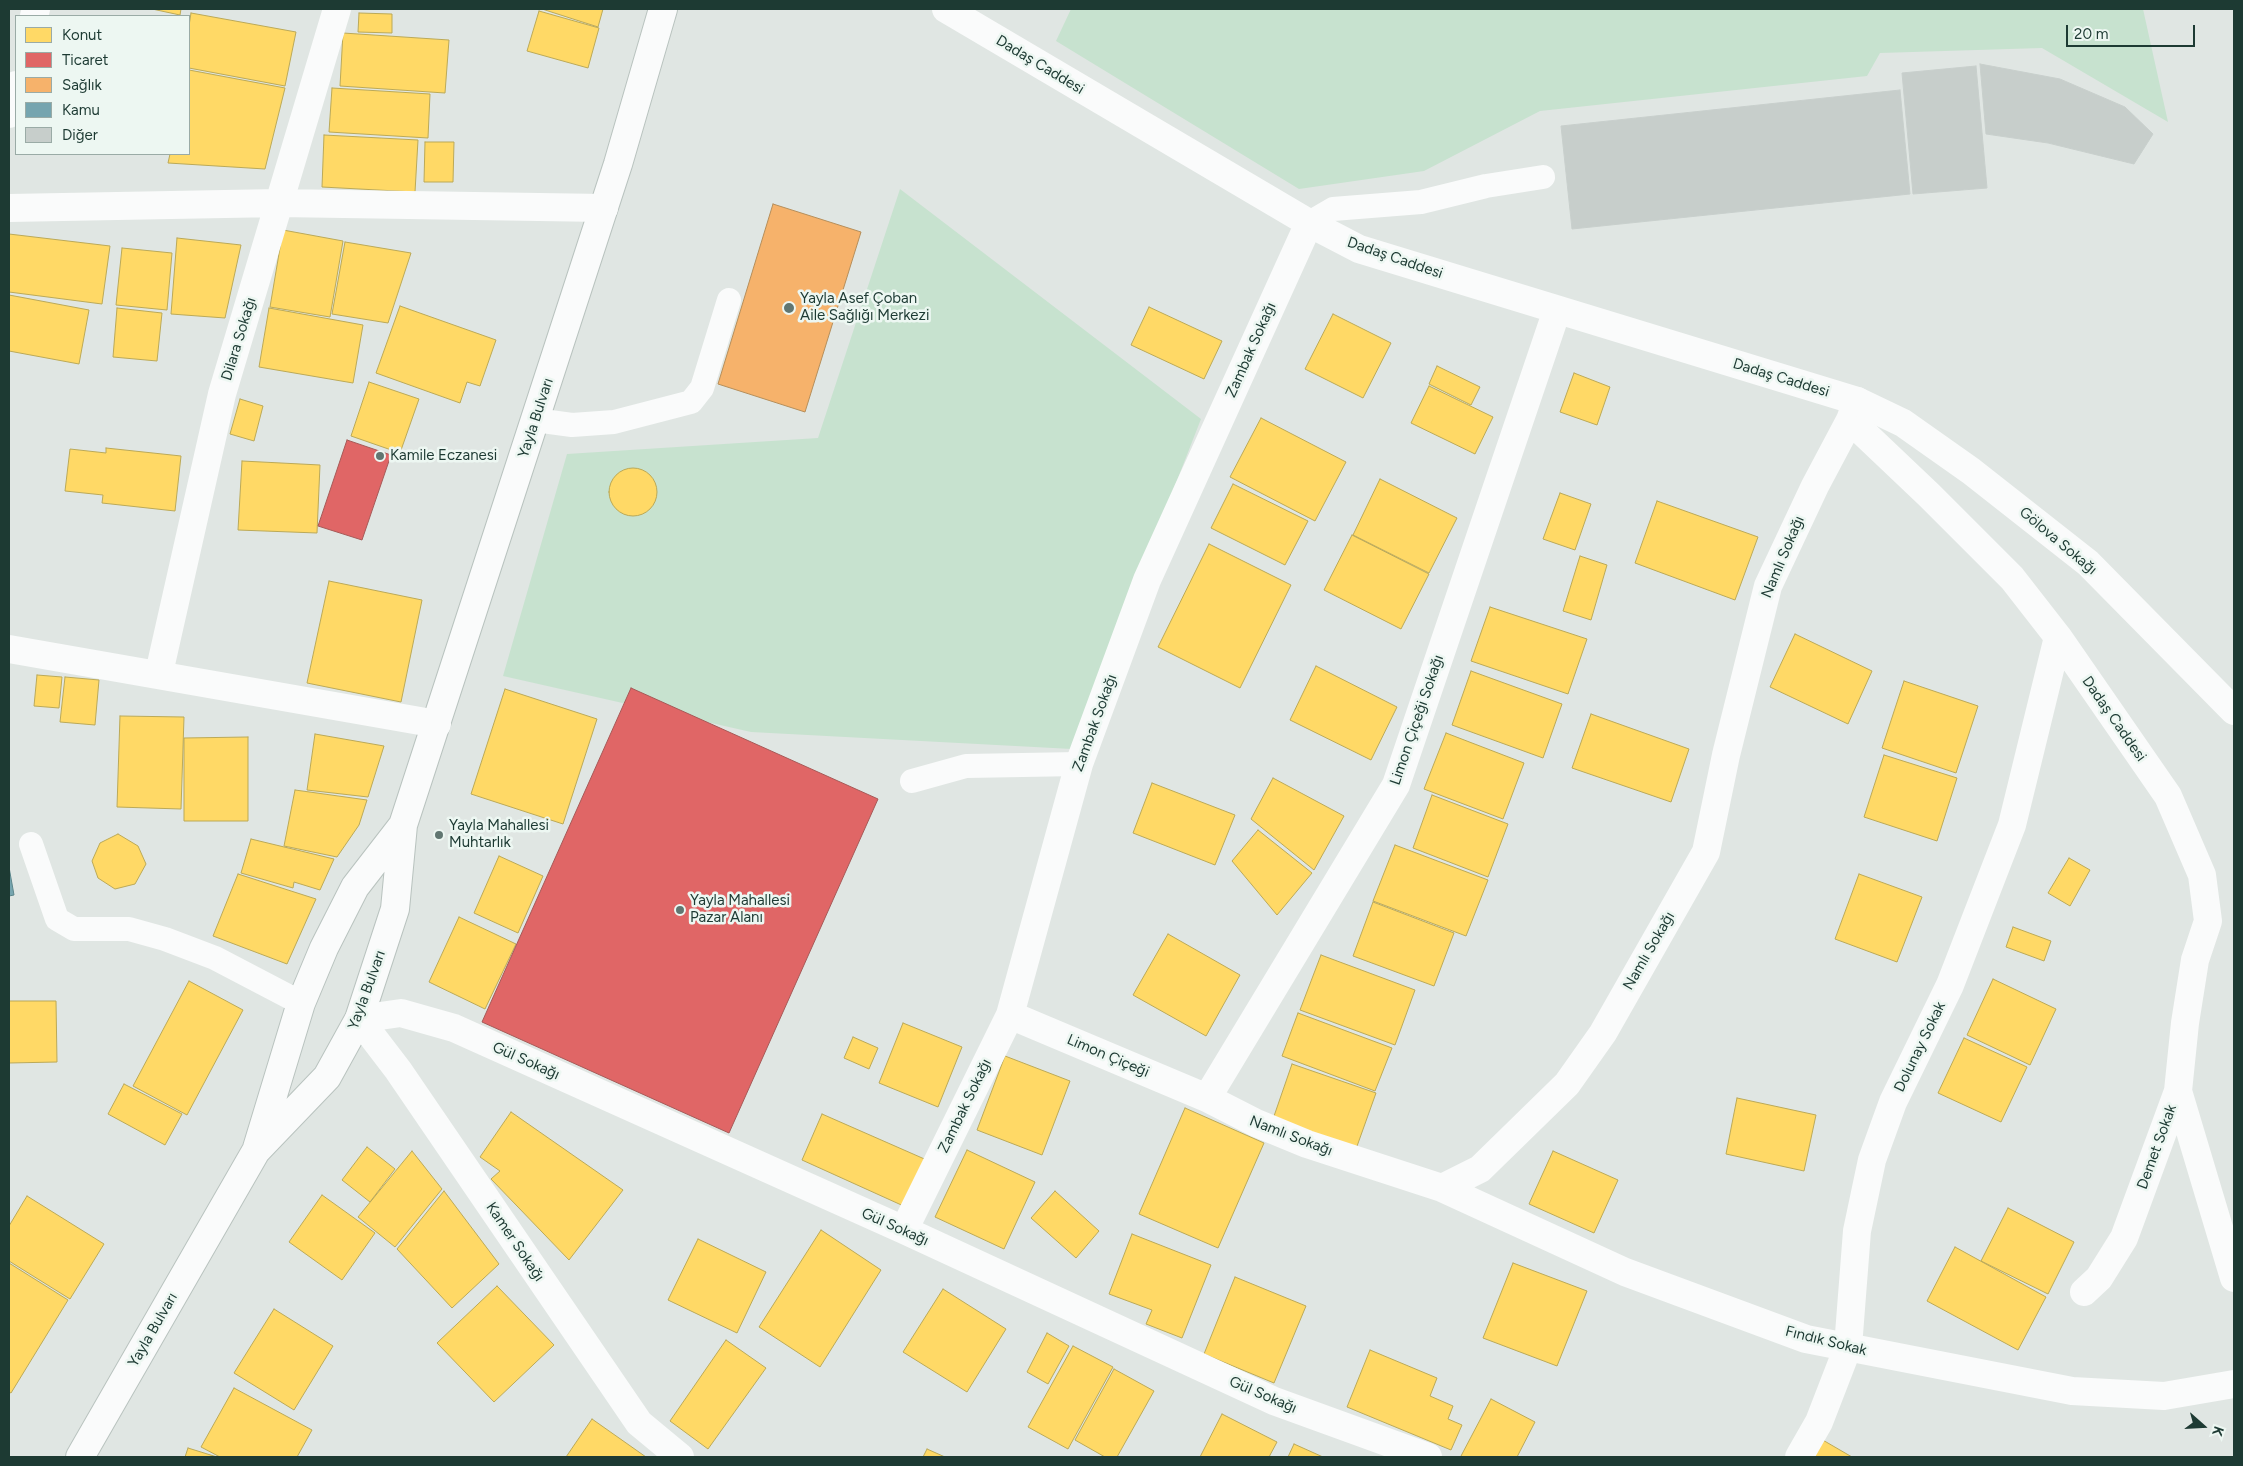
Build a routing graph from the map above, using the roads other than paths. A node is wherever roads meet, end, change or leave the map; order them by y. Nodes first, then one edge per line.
1 (337, 9) edge
2 (663, 9) edge
3 (946, 9) edge
4 (15, 89) edge
5 (9, 114) edge
6 (1543, 177) dead end
7 (279, 203) junction
8 (9, 208) edge
9 (604, 208) junction
10 (1309, 223) junction
11 (729, 300) dead end
12 (1557, 310) junction
13 (1854, 411) junction
14 (535, 420) junction
15 (2058, 638) junction
16 (9, 648) edge
17 (159, 674) junction
18 (2234, 712) edge
19 (437, 724) junction
20 (1079, 764) junction
21 (912, 782) dead end
22 (402, 825) junction
23 (31, 844) dead end
24 (301, 1003) junction
25 (1010, 1014) junction
26 (359, 1019) junction
27 (2178, 1091) junction
28 (1207, 1098) junction
29 (256, 1151) junction
30 (1442, 1188) junction
31 (904, 1230) junction
32 (2234, 1278) edge
33 (2084, 1292) dead end
34 (1848, 1347) junction
35 (2234, 1384) edge
36 (80, 1457) edge
37 (680, 1457) edge
38 (1428, 1457) edge
39 (1799, 1457) edge

1 - 7 street, Dilara Sokağı
2 - 9 street, Yayla Bulvarı
3 - 10 street, Dadaş Caddesi
4 - 5 street
6 - 10 lane
7 - 8 street
7 - 9 street
7 - 17 street, Dilara Sokağı
9 - 14 street, Yayla Bulvarı
10 - 12 street, Dadaş Caddesi
10 - 20 street, Zambak Sokağı
11 - 14 lane
12 - 13 street, Dadaş Caddesi
12 - 28 street, Limon Çiçeği Sokağı
13 - 15 street, Dadaş Caddesi
13 - 18 street, Gölova Sokağı
13 - 30 street, Namlı Sokağı
14 - 19 street, Yayla Bulvarı
15 - 27 street, Dadaş Caddesi
15 - 34 street, Dolunay Sokak
16 - 17 street
17 - 19 street
19 - 22 street, Yayla Bulvarı
20 - 21 lane
20 - 25 street, Zambak Sokağı
22 - 24 street, Yayla Bulvarı
22 - 26 street, Yayla Bulvarı
23 - 24 lane
24 - 29 street, Yayla Bulvarı
25 - 28 street, Limon Çiçeği
25 - 31 street, Zambak Sokağı
26 - 29 street, Yayla Bulvarı
26 - 31 street, Gül Sokağı
26 - 37 street, Kamer Sokağı
27 - 32 street, Demet Sokak
27 - 33 street, Demet Sokak
28 - 30 street, Namlı Sokağı
29 - 36 street, Yayla Bulvarı
30 - 34 street, Fındık Sokak
31 - 38 street, Gül Sokağı
34 - 35 street, Fındık Sokak
34 - 39 street, Dolunay Sokak

